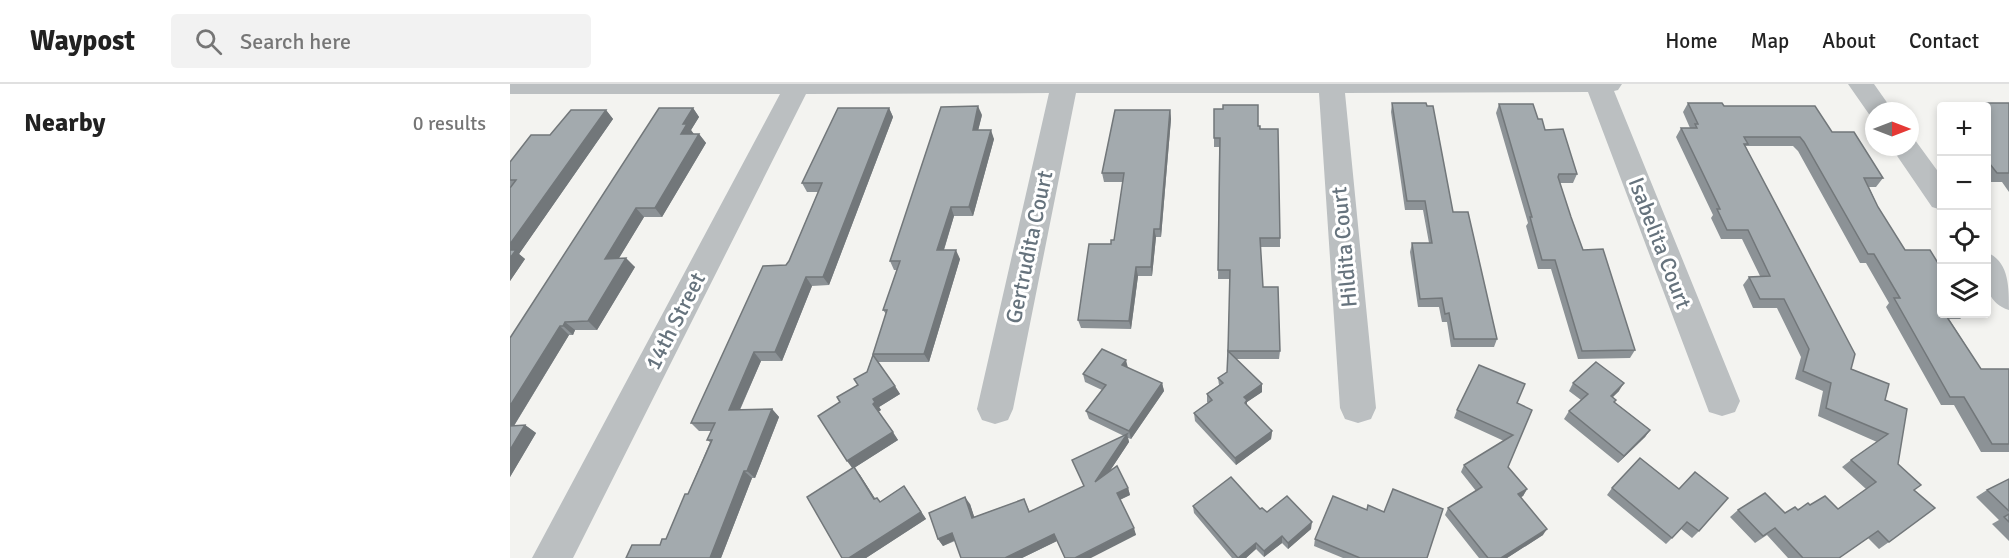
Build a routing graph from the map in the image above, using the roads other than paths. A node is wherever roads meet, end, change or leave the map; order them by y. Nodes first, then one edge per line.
1 (1598, 84) edge
2 (1609, 84) edge
3 (1861, 84) edge
4 (797, 85) edge
5 (1330, 85) edge
6 (519, 86) edge
7 (1064, 86) junction
8 (1874, 102) edge
9 (510, 108) edge
10 (1911, 156) edge
11 (1937, 194) edge
12 (1991, 271) edge
13 (2009, 297) edge
14 (1722, 401) dead end
15 (1358, 408) dead end
16 (995, 409) dead end
17 (552, 558) edge

1 - 2 street
1 - 5 street
1 - 14 street, Isabelita Court
3 - 8 street
4 - 6 street
4 - 7 street
4 - 17 street, 14th Street
5 - 7 street
5 - 15 street, Hildita Court
6 - 9 street
7 - 16 street, Gertrudita Court
10 - 11 street
12 - 13 street

